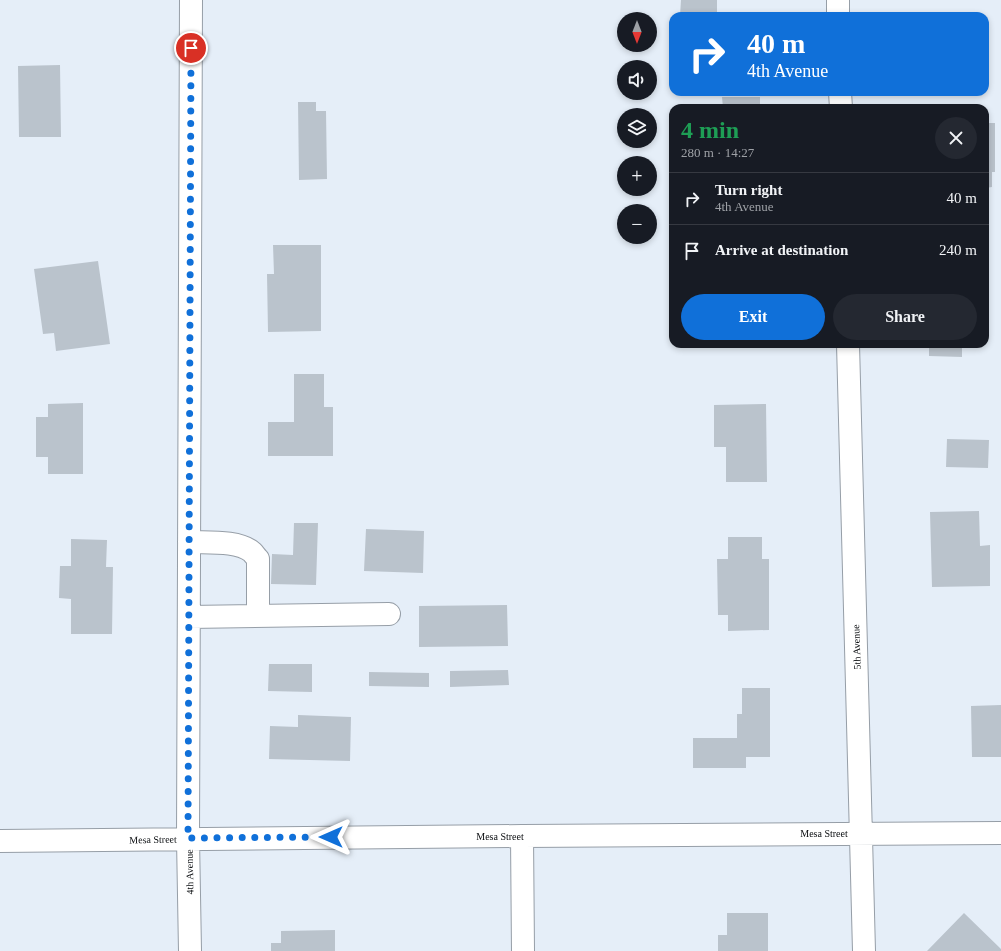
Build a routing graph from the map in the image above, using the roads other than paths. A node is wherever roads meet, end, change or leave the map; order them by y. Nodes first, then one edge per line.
1 (191, 0) edge
2 (838, 0) edge
3 (838, 12) edge
4 (848, 348) edge
5 (189, 542) junction
6 (389, 614) dead end
7 (258, 616) junction
8 (189, 617) junction
9 (862, 833) junction
10 (1001, 833) edge
11 (522, 836) junction
12 (188, 838) junction
13 (0, 841) edge
14 (190, 951) edge
15 (523, 951) edge
16 (864, 951) edge

1 - 5 street, 4th Avenue
2 - 3 street
4 - 9 street, 5th Avenue
5 - 7 street
5 - 8 street, 4th Avenue
6 - 7 street
7 - 8 street
8 - 12 street, 4th Avenue
9 - 10 street, Mesa Street
9 - 11 street, Mesa Street
9 - 16 street, 5th Avenue
11 - 12 street, Mesa Street
11 - 15 street
12 - 13 street, Mesa Street
12 - 14 street, 4th Avenue

